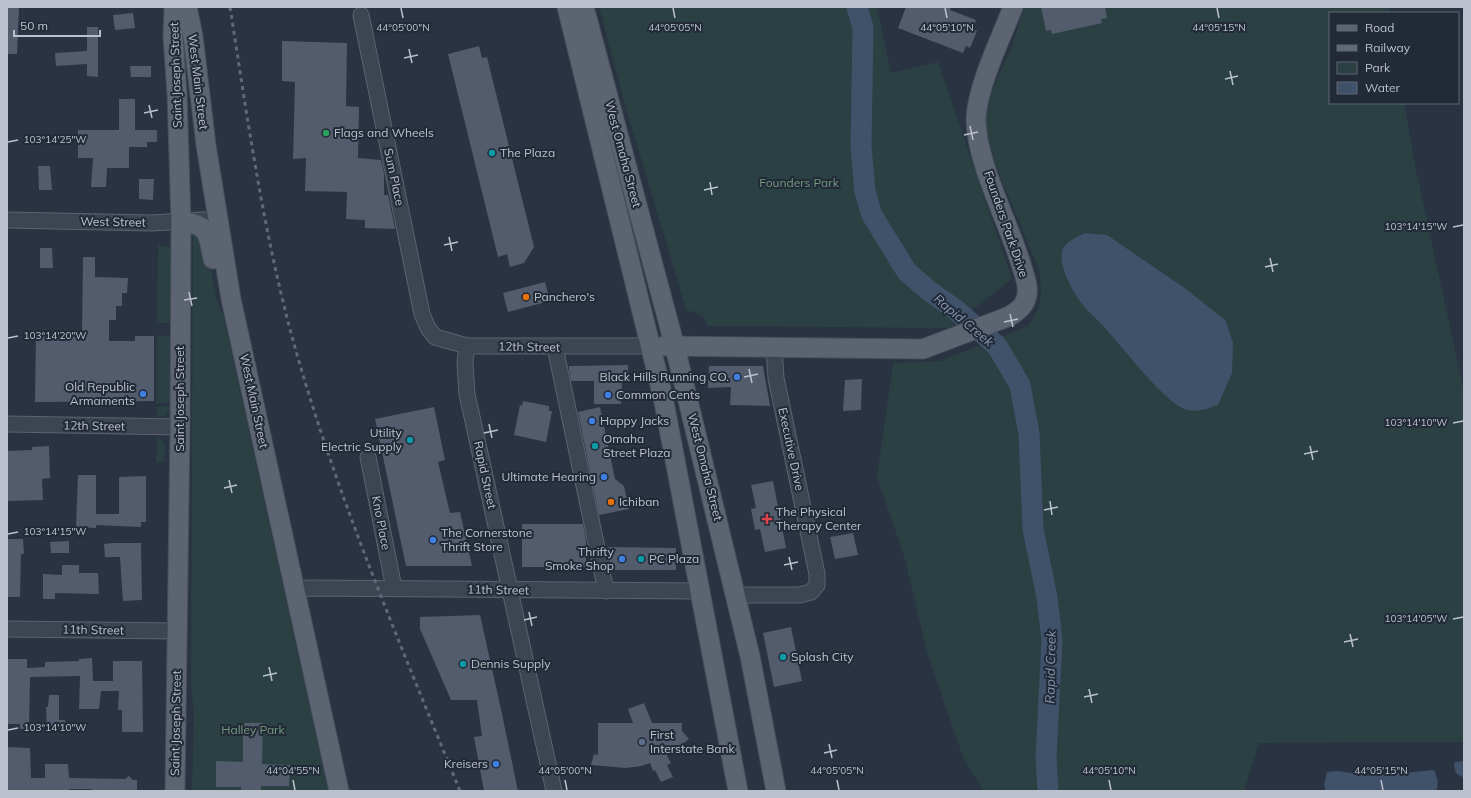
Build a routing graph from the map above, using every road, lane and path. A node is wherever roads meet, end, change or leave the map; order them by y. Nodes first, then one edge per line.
1 (174, 7) edge
2 (186, 7) edge
3 (567, 7) edge
4 (584, 7) edge
5 (1013, 7) edge
6 (361, 15) dead end
7 (218, 219) junction
8 (7, 220) edge
9 (181, 221) junction
10 (422, 314) joint
11 (237, 325) junction
12 (467, 346) junction
13 (650, 346) junction
14 (676, 346) junction
15 (555, 347) junction
16 (774, 347) junction
17 (7, 424) edge
18 (180, 427) junction
19 (368, 457) dead end
20 (394, 588) junction
21 (295, 590) junction
22 (510, 590) junction
23 (606, 591) junction
24 (700, 591) junction
25 (736, 595) junction
26 (7, 629) edge
27 (178, 631) junction
28 (175, 791) edge
29 (339, 791) edge
30 (554, 791) edge
31 (738, 791) edge
32 (776, 791) edge

1 - 9 main road, Saint Joseph Street
2 - 7 main road, West Main Street
3 - 13 main road, West Omaha Street
4 - 14 main road, West Omaha Street
5 - 16 main road, Founders Park Drive
6 - 10 street, Sum Place
7 - 9 street, West Street
7 - 11 main road, West Main Street
8 - 9 street, West Street
9 - 11 main road
9 - 18 main road, Saint Joseph Street
10 - 12 street, 12th Street
11 - 21 main road, West Main Street
12 - 15 street, 12th Street
12 - 22 street, Rapid Street
13 - 14 main road, Founders Park Drive
13 - 15 street, 12th Street
13 - 24 main road, West Omaha Street
14 - 16 main road, Founders Park Drive
14 - 25 main road, West Omaha Street
15 - 23 street
16 - 25 street, Executive Drive
17 - 18 street, 12th Street
18 - 27 main road, Saint Joseph Street
19 - 20 street, Kno Place
20 - 21 street, 11th Street
20 - 22 street, 11th Street
21 - 29 main road, West Main Street
22 - 23 street, 11th Street
22 - 30 street, Rapid Street
23 - 24 street, 11th Street
24 - 31 main road, West Omaha Street
25 - 32 main road, West Omaha Street
26 - 27 street, 11th Street
27 - 28 main road, Saint Joseph Street

